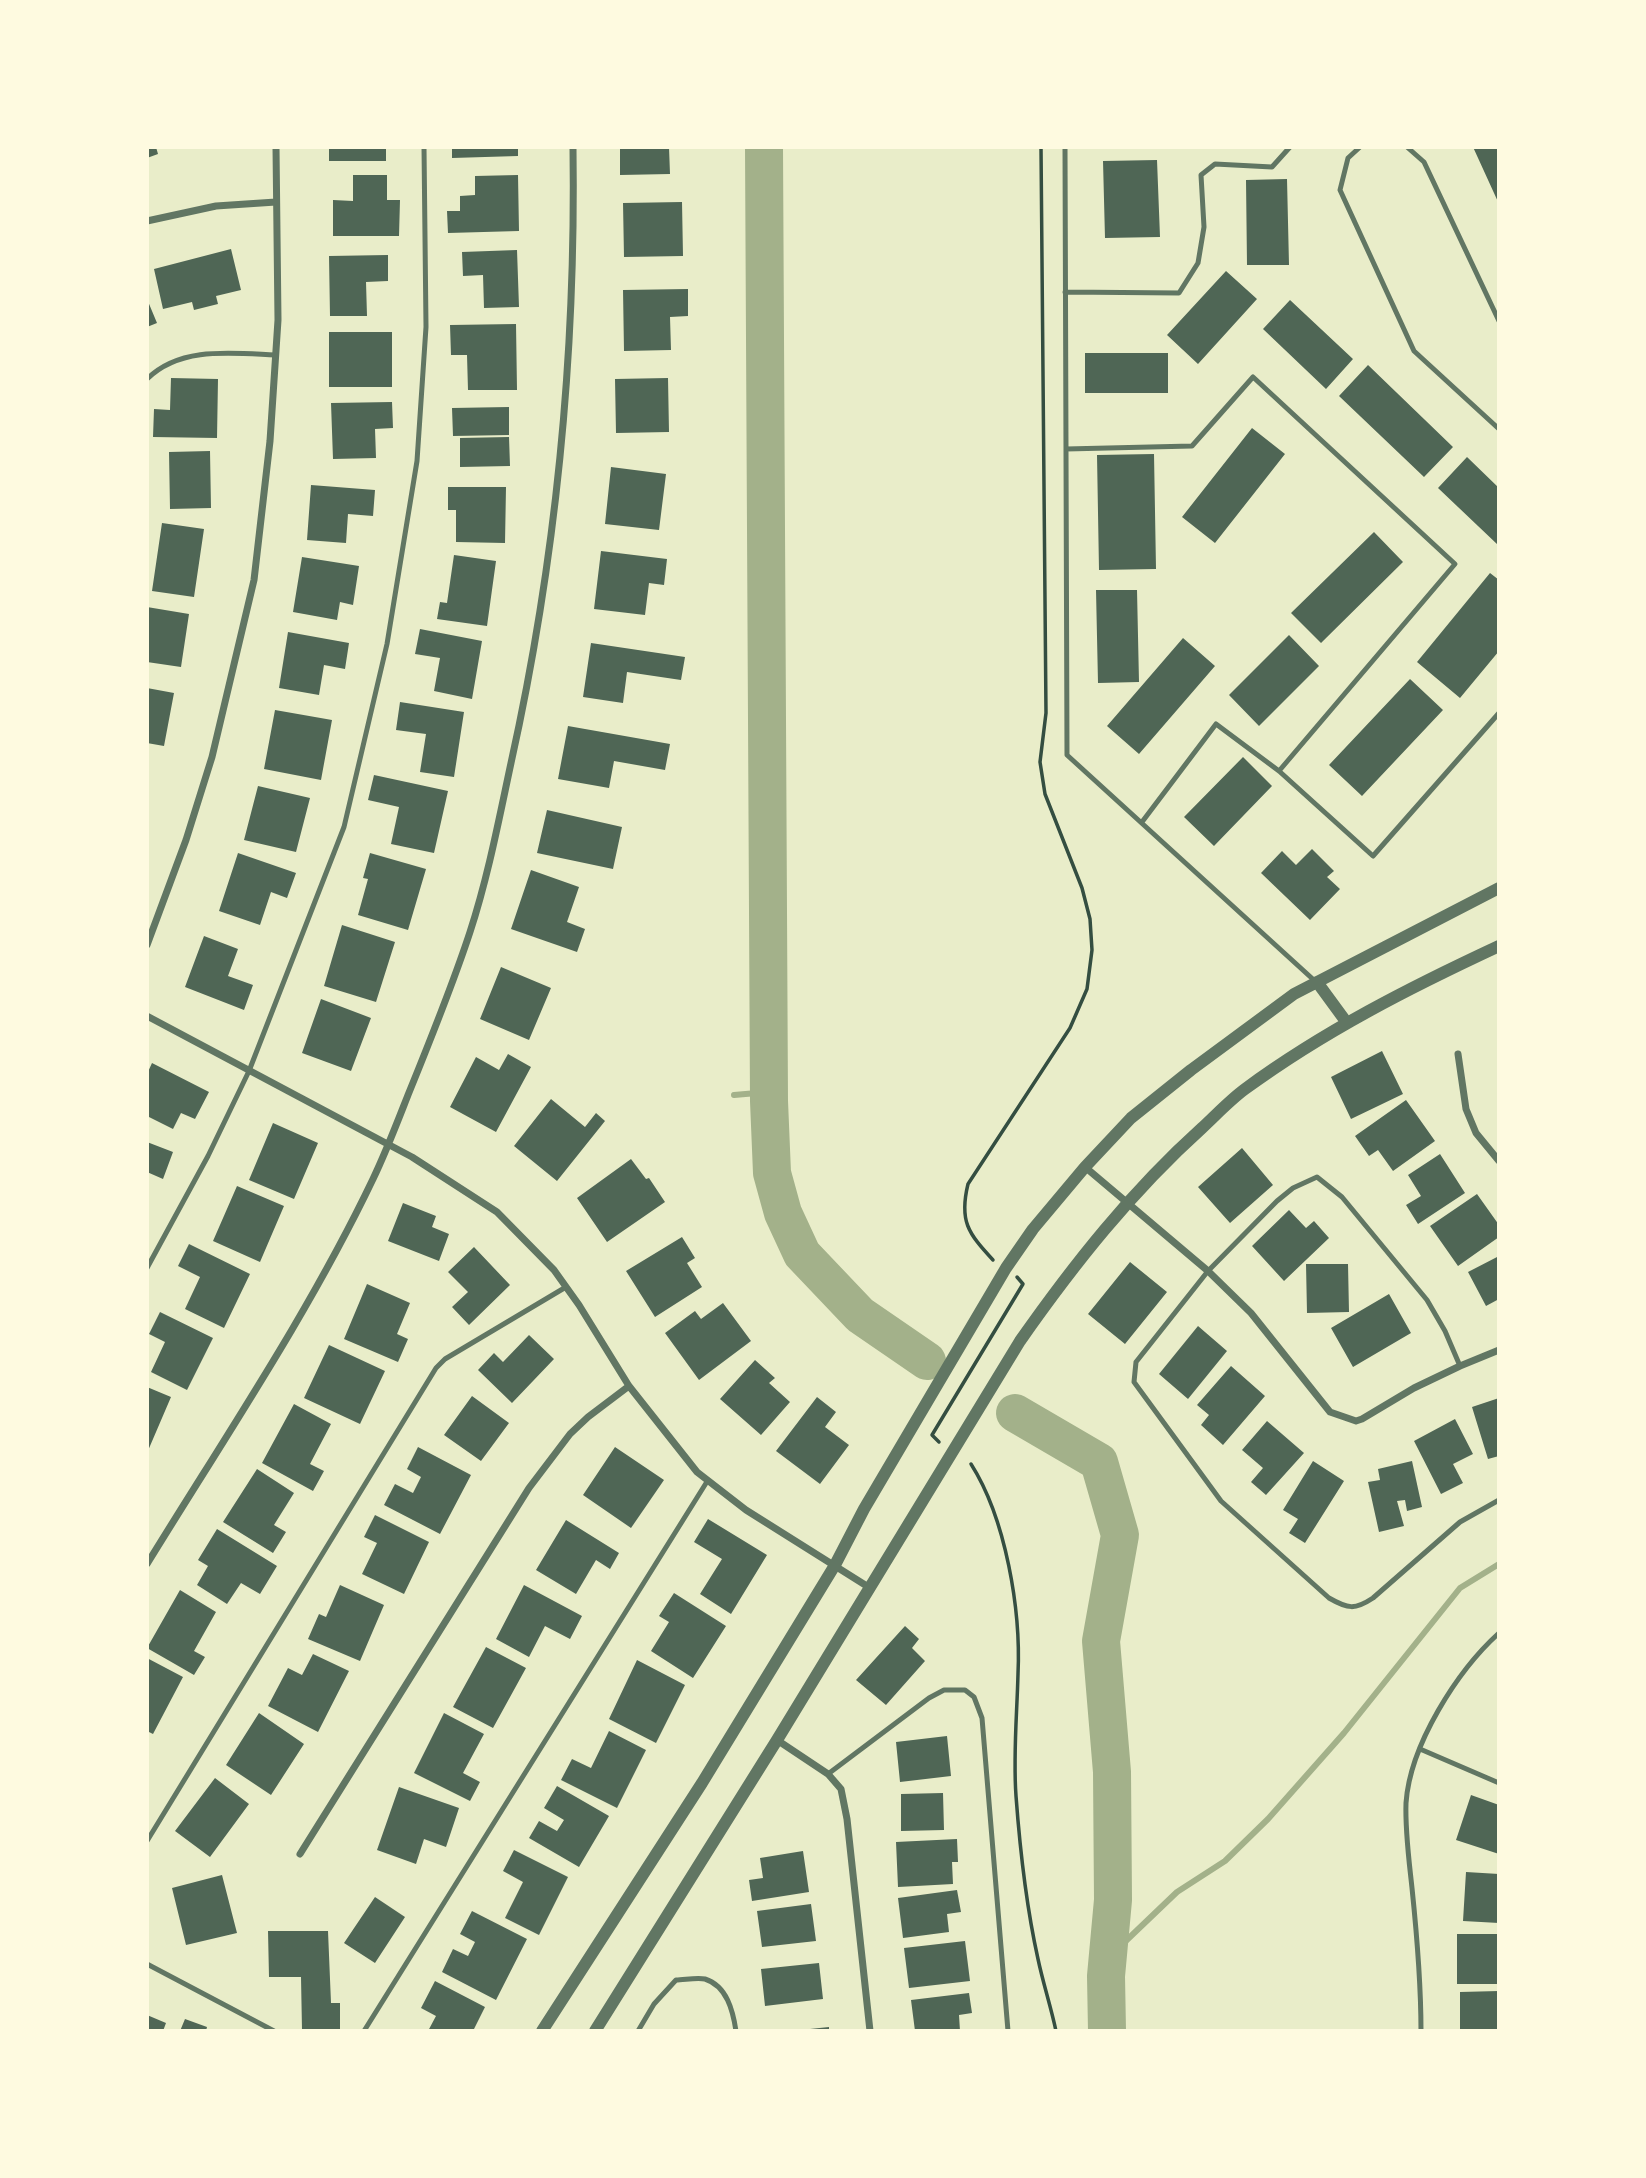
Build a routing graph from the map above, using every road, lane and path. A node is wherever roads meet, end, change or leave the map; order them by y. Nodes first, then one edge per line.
1 (276, 147) edge
2 (424, 147) edge
3 (572, 147) edge
4 (1041, 147) edge
5 (1065, 147) edge
6 (1290, 147) edge
7 (1360, 147) edge
8 (1407, 147) edge
9 (276, 202) junction
10 (147, 221) edge
11 (1065, 292) junction
12 (1499, 321) edge
13 (275, 355) junction
14 (147, 379) edge
15 (1499, 429) edge
16 (1066, 449) junction
17 (1499, 713) edge
18 (1279, 771) junction
19 (1142, 822) junction
20 (1499, 888) edge
21 (147, 945) edge
22 (1499, 946) edge
23 (1317, 982) junction
24 (147, 1016) edge
25 (1348, 1023) junction
26 (1458, 1055) dead end
27 (249, 1071) junction
28 (387, 1146) junction
29 (1499, 1161) edge
30 (1085, 1167) junction
31 (1126, 1203) junction
32 (993, 1261) dead end
33 (147, 1268) edge
34 (1208, 1271) junction
35 (1016, 1275) dead end
36 (566, 1287) junction
37 (1499, 1350) edge
38 (1460, 1366) junction
39 (629, 1386) junction
40 (941, 1443) dead end
41 (971, 1464) dead end
42 (708, 1480) junction
43 (1499, 1500) edge
44 (147, 1564) edge
45 (835, 1565) junction
46 (871, 1588) junction
47 (1499, 1633) edge
48 (777, 1740) junction
49 (1420, 1749) junction
50 (828, 1774) junction
51 (1499, 1783) edge
52 (147, 1841) edge
53 (300, 1854) dead end
54 (147, 1964) edge
55 (274, 2031) edge
56 (364, 2031) edge
57 (542, 2031) edge
58 (595, 2031) edge
59 (638, 2031) edge
60 (736, 2031) edge
61 (870, 2031) edge
62 (1008, 2031) edge
63 (1056, 2031) edge
64 (1421, 2031) edge

1 - 9 street
2 - 27 lane
3 - 28 street
4 - 32 path
5 - 11 lane
6 - 11 lane
7 - 15 lane
8 - 12 lane
9 - 10 street
9 - 13 street
11 - 16 lane
13 - 14 lane
13 - 21 street
16 - 18 lane
16 - 19 lane
17 - 18 lane
18 - 19 lane
19 - 23 lane
20 - 23 street
22 - 25 street
23 - 25 street
23 - 30 street
24 - 27 street
25 - 31 street
26 - 29 street
27 - 28 street
27 - 33 lane
28 - 36 street
28 - 44 street
30 - 31 street
30 - 45 street
31 - 34 street
31 - 46 street
34 - 38 street
34 - 38 lane
34 - 43 lane
35 - 40 path
36 - 39 street
36 - 52 lane
37 - 38 street
39 - 42 street
39 - 53 street
41 - 63 path
42 - 45 street
42 - 56 lane
45 - 46 street
45 - 57 street
46 - 48 street
47 - 49 lane
48 - 50 street
48 - 58 street
49 - 51 lane
49 - 64 lane
50 - 61 street
50 - 62 lane
54 - 55 lane
59 - 60 lane

